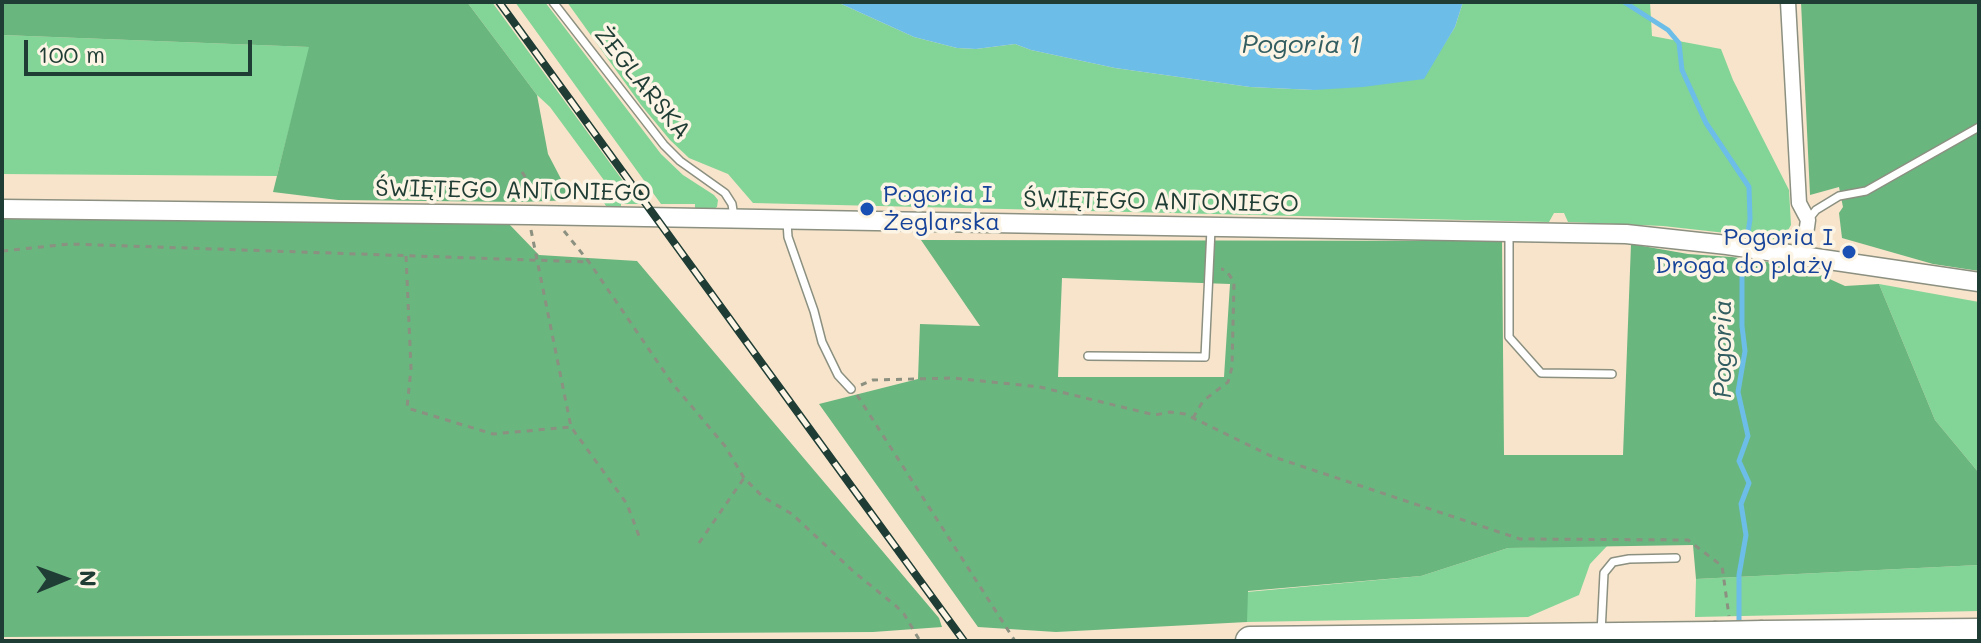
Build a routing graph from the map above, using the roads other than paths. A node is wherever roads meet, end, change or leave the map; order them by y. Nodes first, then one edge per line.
1 (553, 2) edge
2 (1788, 2) edge
3 (1979, 127) edge
4 (2, 209) edge
5 (734, 218) junction
6 (788, 219) junction
7 (1808, 220) junction
8 (1211, 226) junction
9 (1509, 231) junction
10 (1803, 256) junction
11 (1979, 282) edge
12 (1088, 356) dead end
13 (1612, 374) dead end
14 (851, 389) road end
15 (1676, 558) dead end
16 (1979, 633) edge
17 (1601, 637) junction
18 (1250, 641) edge

1 - 5 lane, ŻEGLARSKA
2 - 7 street
3 - 7 lane
4 - 5 street, ŚWIĘTEGO ANTONIEGO
5 - 6 street, ŚWIĘTEGO ANTONIEGO
6 - 8 street, ŚWIĘTEGO ANTONIEGO
6 - 14 lane
7 - 10 street
8 - 9 street, ŚWIĘTEGO ANTONIEGO
8 - 12 lane
9 - 10 street, ŚWIĘTEGO ANTONIEGO
9 - 13 lane
10 - 11 street, ŚWIĘTEGO ANTONIEGO
15 - 17 lane
16 - 17 highway, bridge
17 - 18 highway

